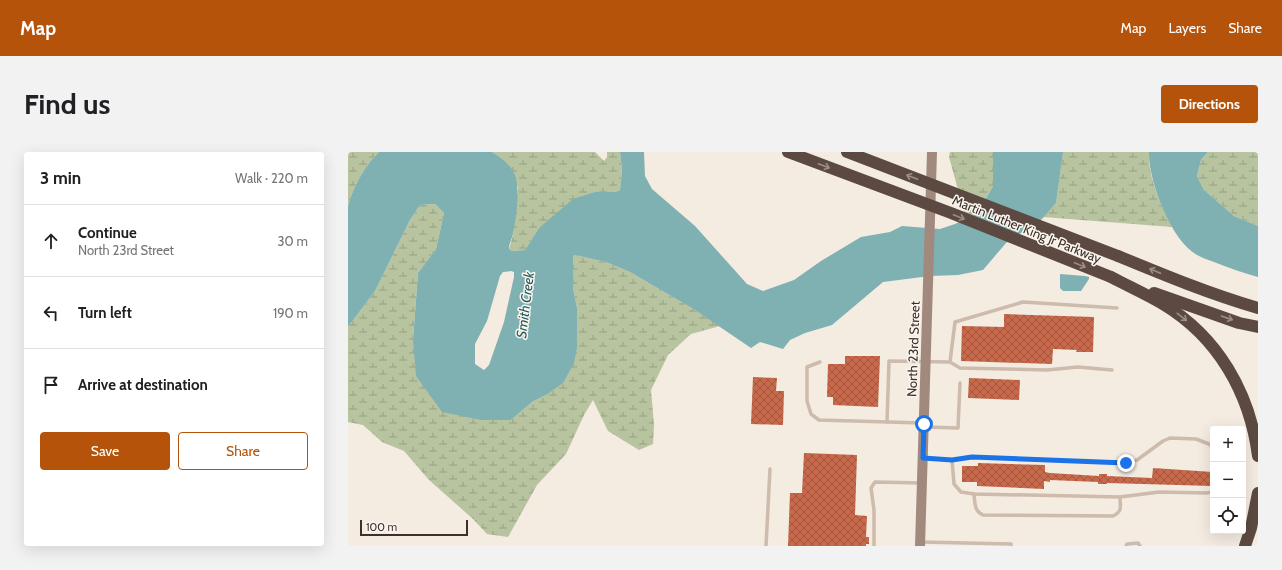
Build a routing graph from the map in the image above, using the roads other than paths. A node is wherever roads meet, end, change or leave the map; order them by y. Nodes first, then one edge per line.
1 (788, 152) edge
2 (847, 152) edge
3 (932, 152) edge
4 (1111, 277) junction
5 (1118, 308) dead end
6 (1258, 308) edge
7 (1258, 327) edge
8 (820, 362) dead end
9 (926, 362) junction
10 (950, 362) junction
11 (1112, 370) dead end
12 (960, 383) dead end
13 (887, 422) junction
14 (924, 425) junction
15 (1210, 445) edge
16 (1258, 456) edge
17 (923, 458) junction
18 (952, 460) junction
19 (770, 469) dead end
20 (922, 483) junction
21 (1210, 492) edge
22 (1258, 492) edge
23 (974, 494) junction
24 (1120, 497) junction
25 (920, 544) edge
26 (951, 545) edge
27 (766, 546) edge
28 (874, 546) edge
29 (1011, 546) edge
30 (1126, 546) edge
31 (1140, 546) edge
32 (1245, 546) edge

1 -> 4 highway, Martin Luther King Jr Parkway, bridge
6 -> 2 highway, Martin Luther King Jr Parkway, bridge
3 - 9 main road, North 23rd Street
4 -> 7 highway, Martin Luther King Jr Parkway
4 -> 16 highway
5 - 10 lane
8 - 13 lane
9 - 10 lane
9 - 13 lane
9 - 14 main road, North 23rd Street
10 - 11 lane
12 - 14 lane
13 - 14 lane
14 - 17 main road, North 23rd Street
15 - 18 lane
17 - 18 lane
17 - 20 main road, North 23rd Street
18 - 23 lane
19 - 27 lane
20 - 25 main road, North 23rd Street
20 - 28 lane
21 - 24 lane
22 - 32 highway
23 - 24 lane
23 - 24 lane
25 - 26 lane
26 - 29 lane
30 - 31 lane

